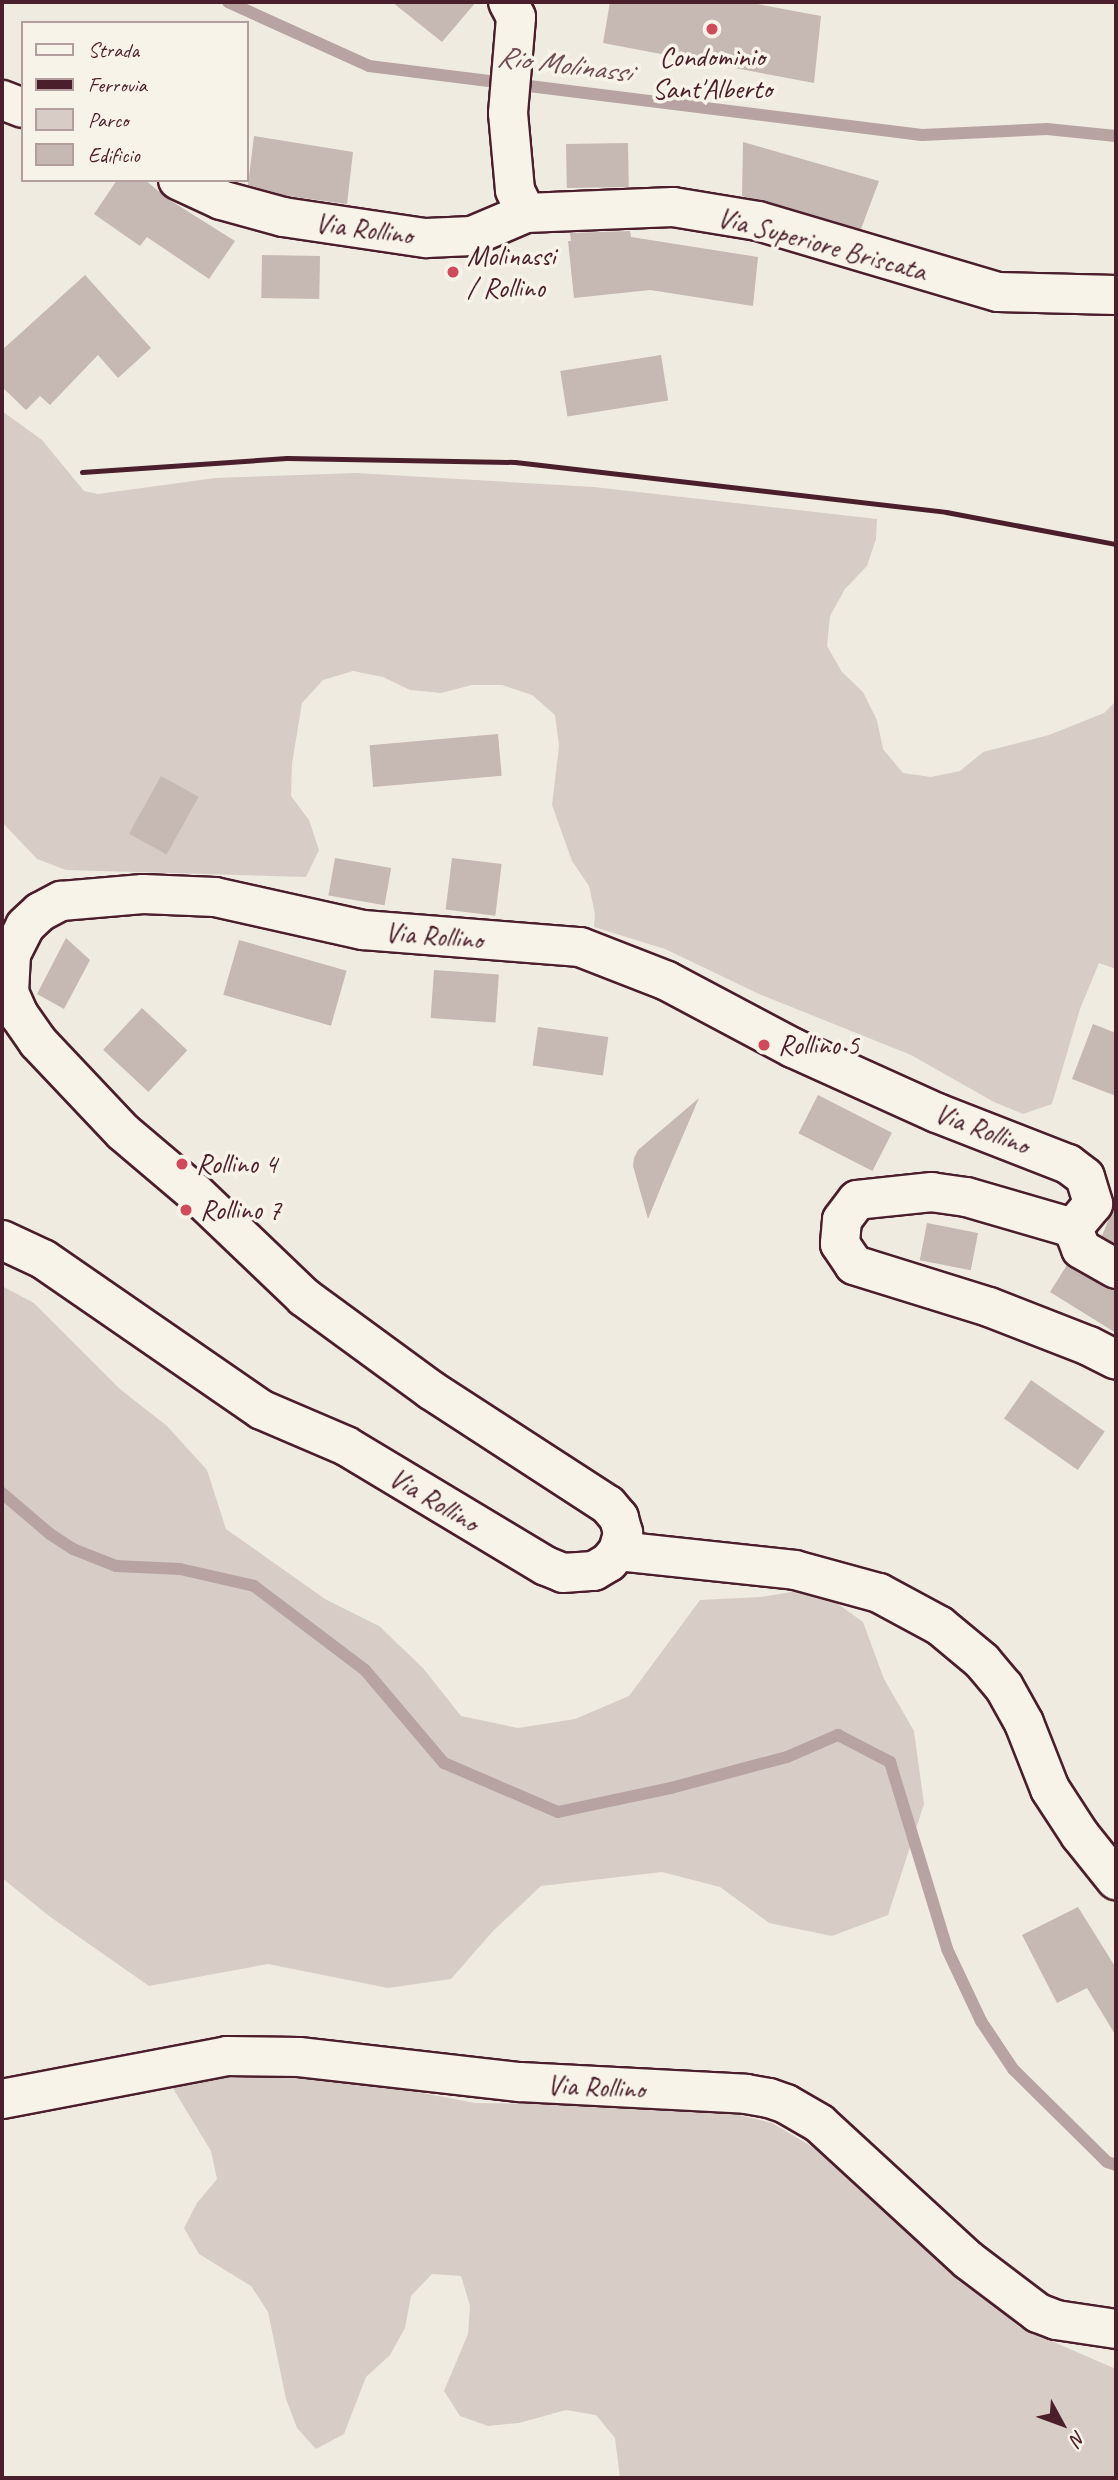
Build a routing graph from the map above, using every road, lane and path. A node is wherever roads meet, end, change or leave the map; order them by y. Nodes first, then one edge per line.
1 (512, 9) edge
2 (2, 100) edge
3 (21, 107) edge
4 (182, 182) edge
5 (521, 202) junction
6 (1116, 295) edge
7 (1073, 1228) junction
8 (2, 1240) edge
9 (1116, 1269) edge
10 (1116, 1360) edge
11 (618, 1551) junction
12 (1116, 1880) edge
13 (2, 2099) edge
14 (1116, 2329) edge

1 - 5 street
2 - 3 street
4 - 5 street, Via Rollino
5 - 6 street, Via Superiore Briscata
7 - 9 street
7 - 10 street
7 - 11 street, Via Rollino
8 - 11 street, Via Rollino
11 - 12 street
13 - 14 street, Via Rollino

